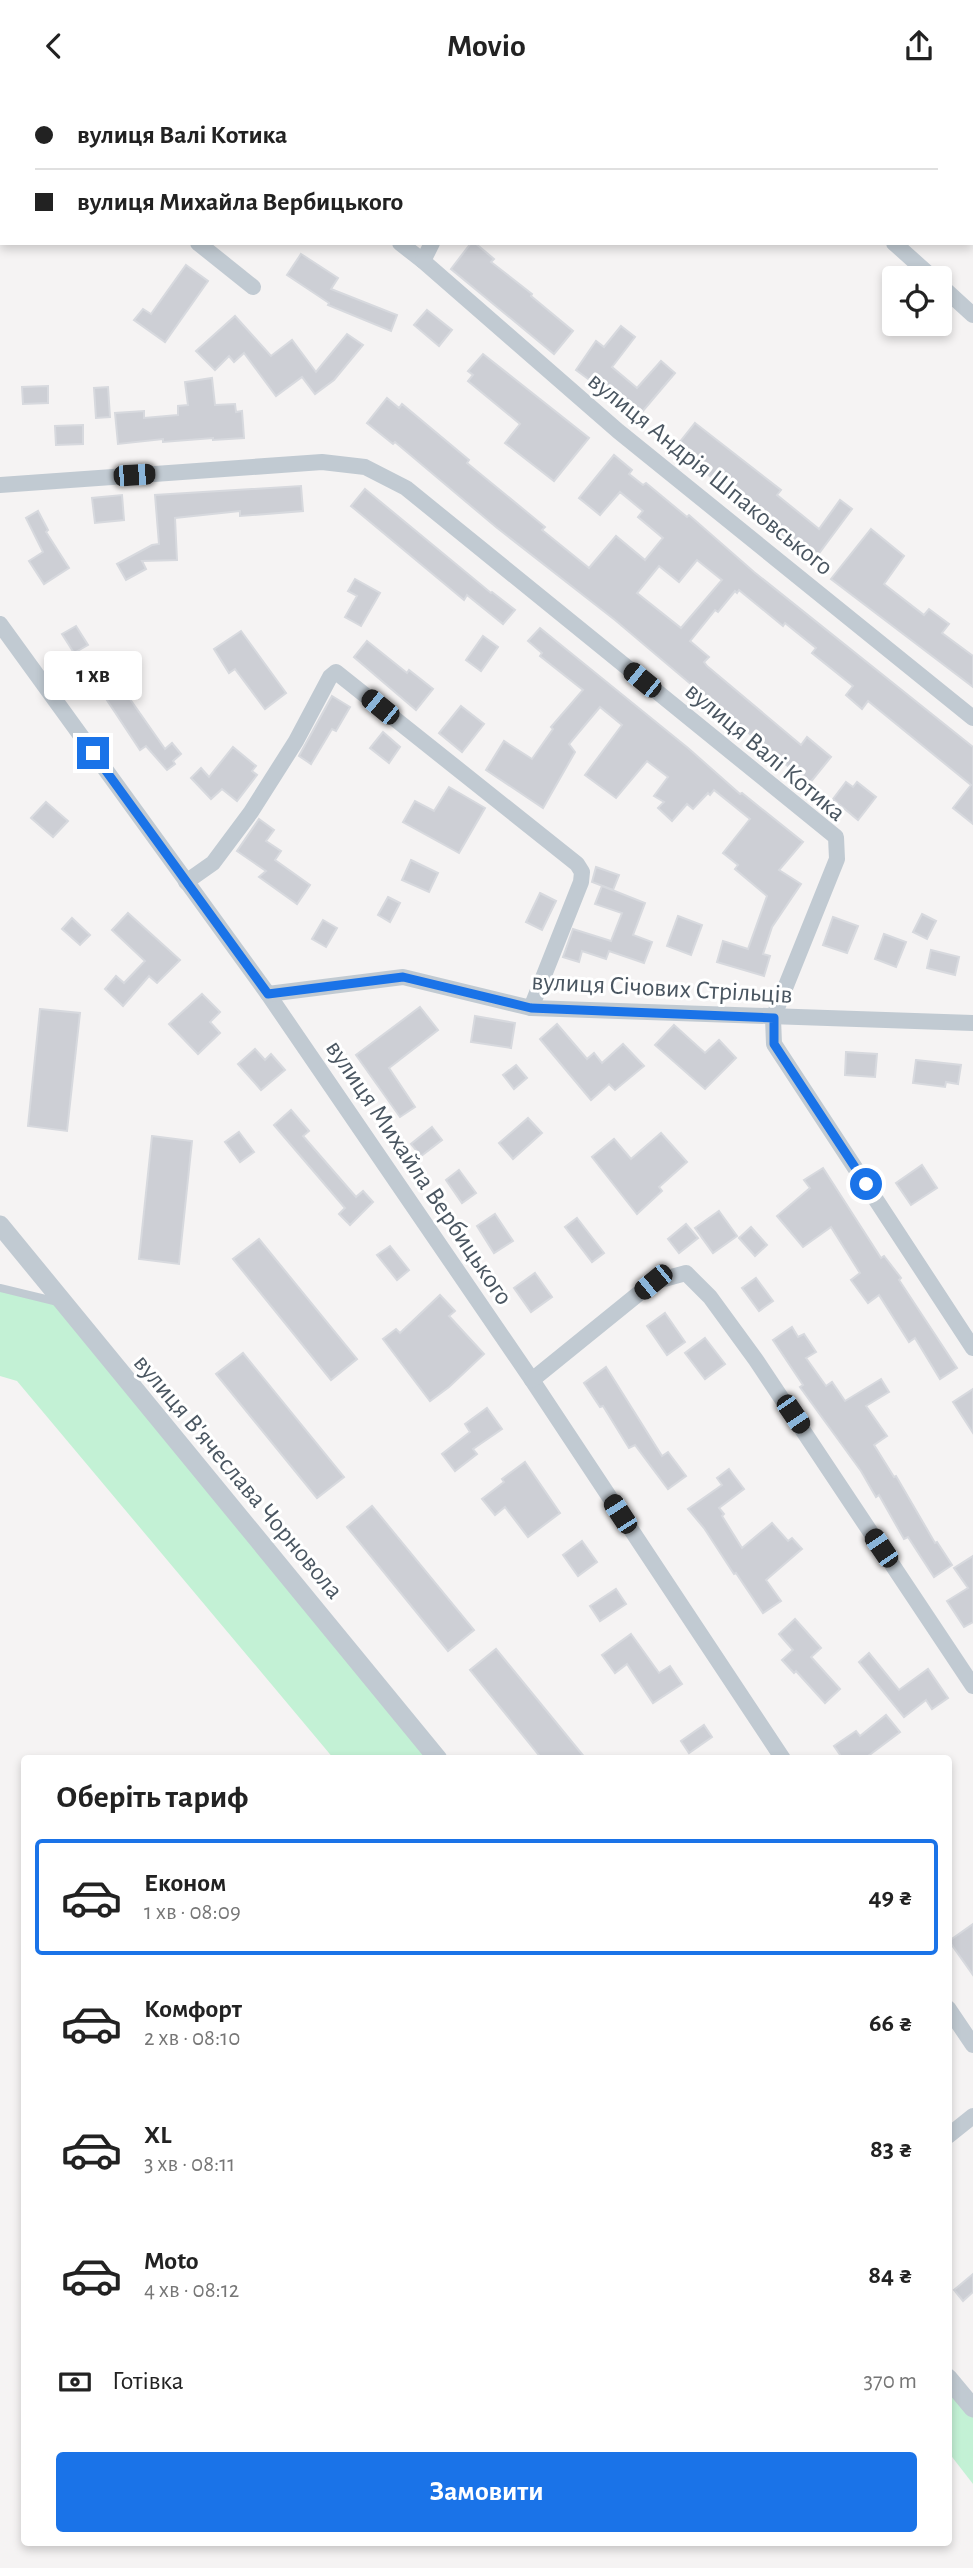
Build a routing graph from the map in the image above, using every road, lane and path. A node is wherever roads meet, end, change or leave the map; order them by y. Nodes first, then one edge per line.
1 (201, 245) edge
2 (403, 245) edge
3 (431, 245) edge
4 (896, 245) edge
5 (423, 261) junction
6 (920, 266) edge
7 (253, 286) dead end
8 (952, 294) edge
9 (971, 307) edge
10 (0, 485) edge
11 (0, 624) edge
12 (973, 718) edge
13 (187, 883) junction
14 (268, 994) junction
15 (531, 1008) junction
16 (774, 1018) junction
17 (973, 1023) edge
18 (0, 1225) edge
19 (0, 1288) edge
20 (61, 1303) junction
21 (973, 1348) edge
22 (532, 1380) junction
23 (973, 1686) edge
24 (435, 1755) edge
25 (780, 1755) edge
26 (952, 2014) edge
27 (973, 2045) edge
28 (973, 2116) edge
29 (952, 2133) edge
30 (952, 2383) edge
31 (973, 2408) edge

1 - 7 street
2 - 5 street, вулиця Андрія Шпаковського
3 - 5 street
4 - 6 street
5 - 12 street, вулиця Андрія Шпаковського
8 - 9 street
10 - 16 street, вулиця Валі Котика
11 - 13 street, вулиця Михайла Вербицького
13 - 14 street, вулиця Михайла Вербицького
13 - 15 street
14 - 15 street, вулиця Січових Стрільців
14 - 22 street, вулиця Михайла Вербицького
15 - 16 street, вулиця Січових Стрільців
16 - 17 street, вулиця Січових Стрільців
16 - 21 street, вулиця Валі Котика
18 - 20 street, вулиця В'ячеслава Чорновола
19 - 20 lane
20 - 24 street, вулиця В'ячеслава Чорновола
22 - 23 street
22 - 25 street, вулиця Михайла Вербицького
26 - 27 street
28 - 29 street
30 - 31 street

